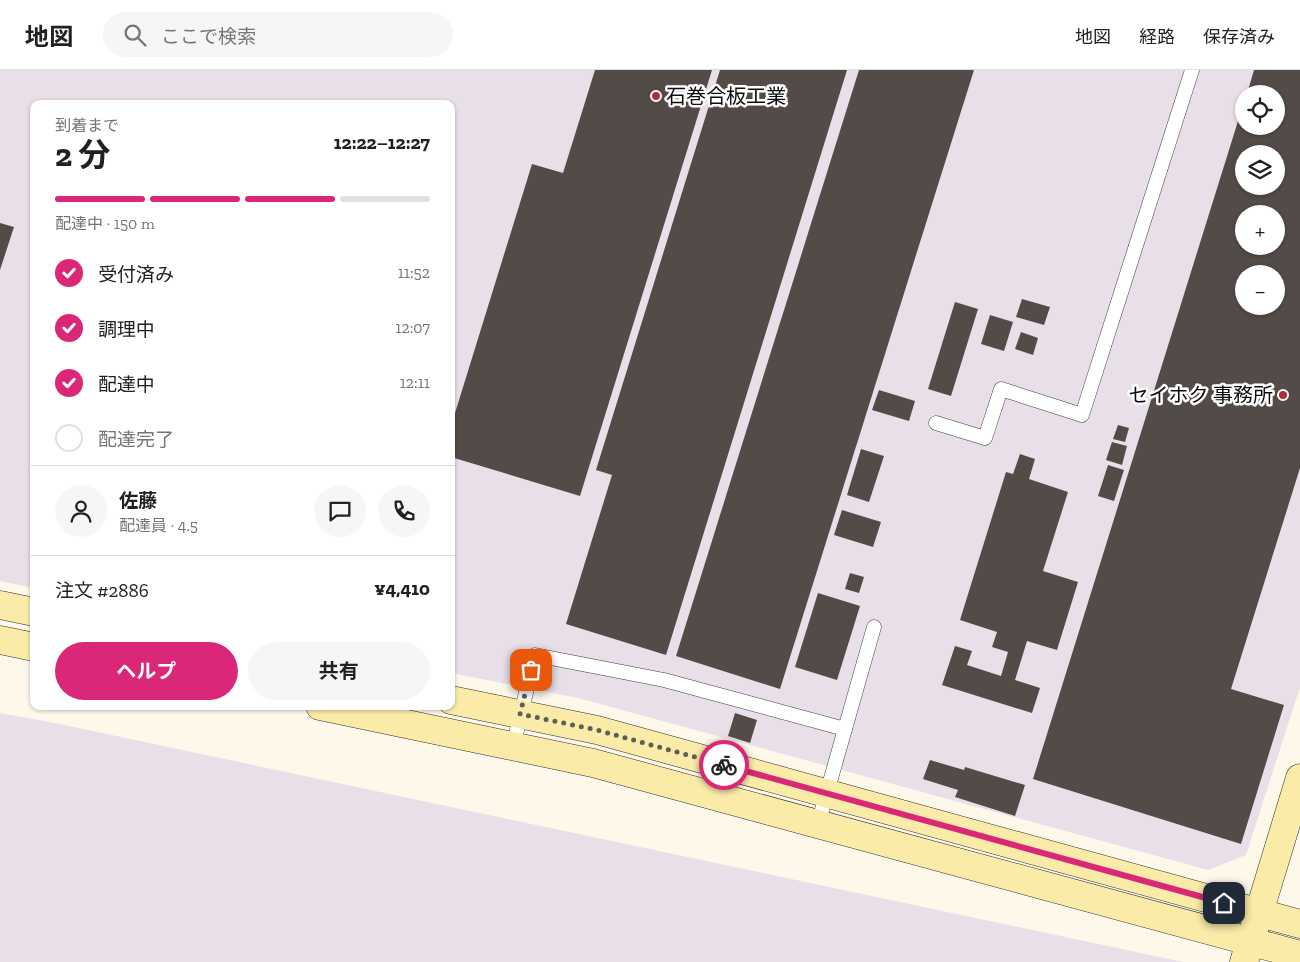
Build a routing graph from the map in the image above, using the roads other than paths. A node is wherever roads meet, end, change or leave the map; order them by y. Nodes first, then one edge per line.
1 (1192, 70) edge
2 (936, 423) dead end
3 (0, 606) edge
4 (30, 611) edge
5 (874, 627) dead end
6 (0, 640) edge
7 (30, 645) edge
8 (455, 701) edge
9 (339, 710) edge
10 (520, 714) junction
11 (845, 729) junction
12 (513, 747) junction
13 (1300, 778) edge
14 (827, 793) junction
15 (818, 824) junction
16 (1258, 913) junction
17 (1300, 924) edge
18 (1246, 952) edge
19 (1300, 956) edge

1 - 2 lane
3 - 4 street
5 - 11 lane
6 - 7 street
8 - 10 street
9 - 12 street
10 - 11 lane
10 - 12 lane
10 - 14 street
11 - 14 lane
12 - 15 street
13 - 16 street
14 - 15 lane
14 - 16 street
15 - 18 street
16 - 17 street
16 - 18 street
18 - 19 street

